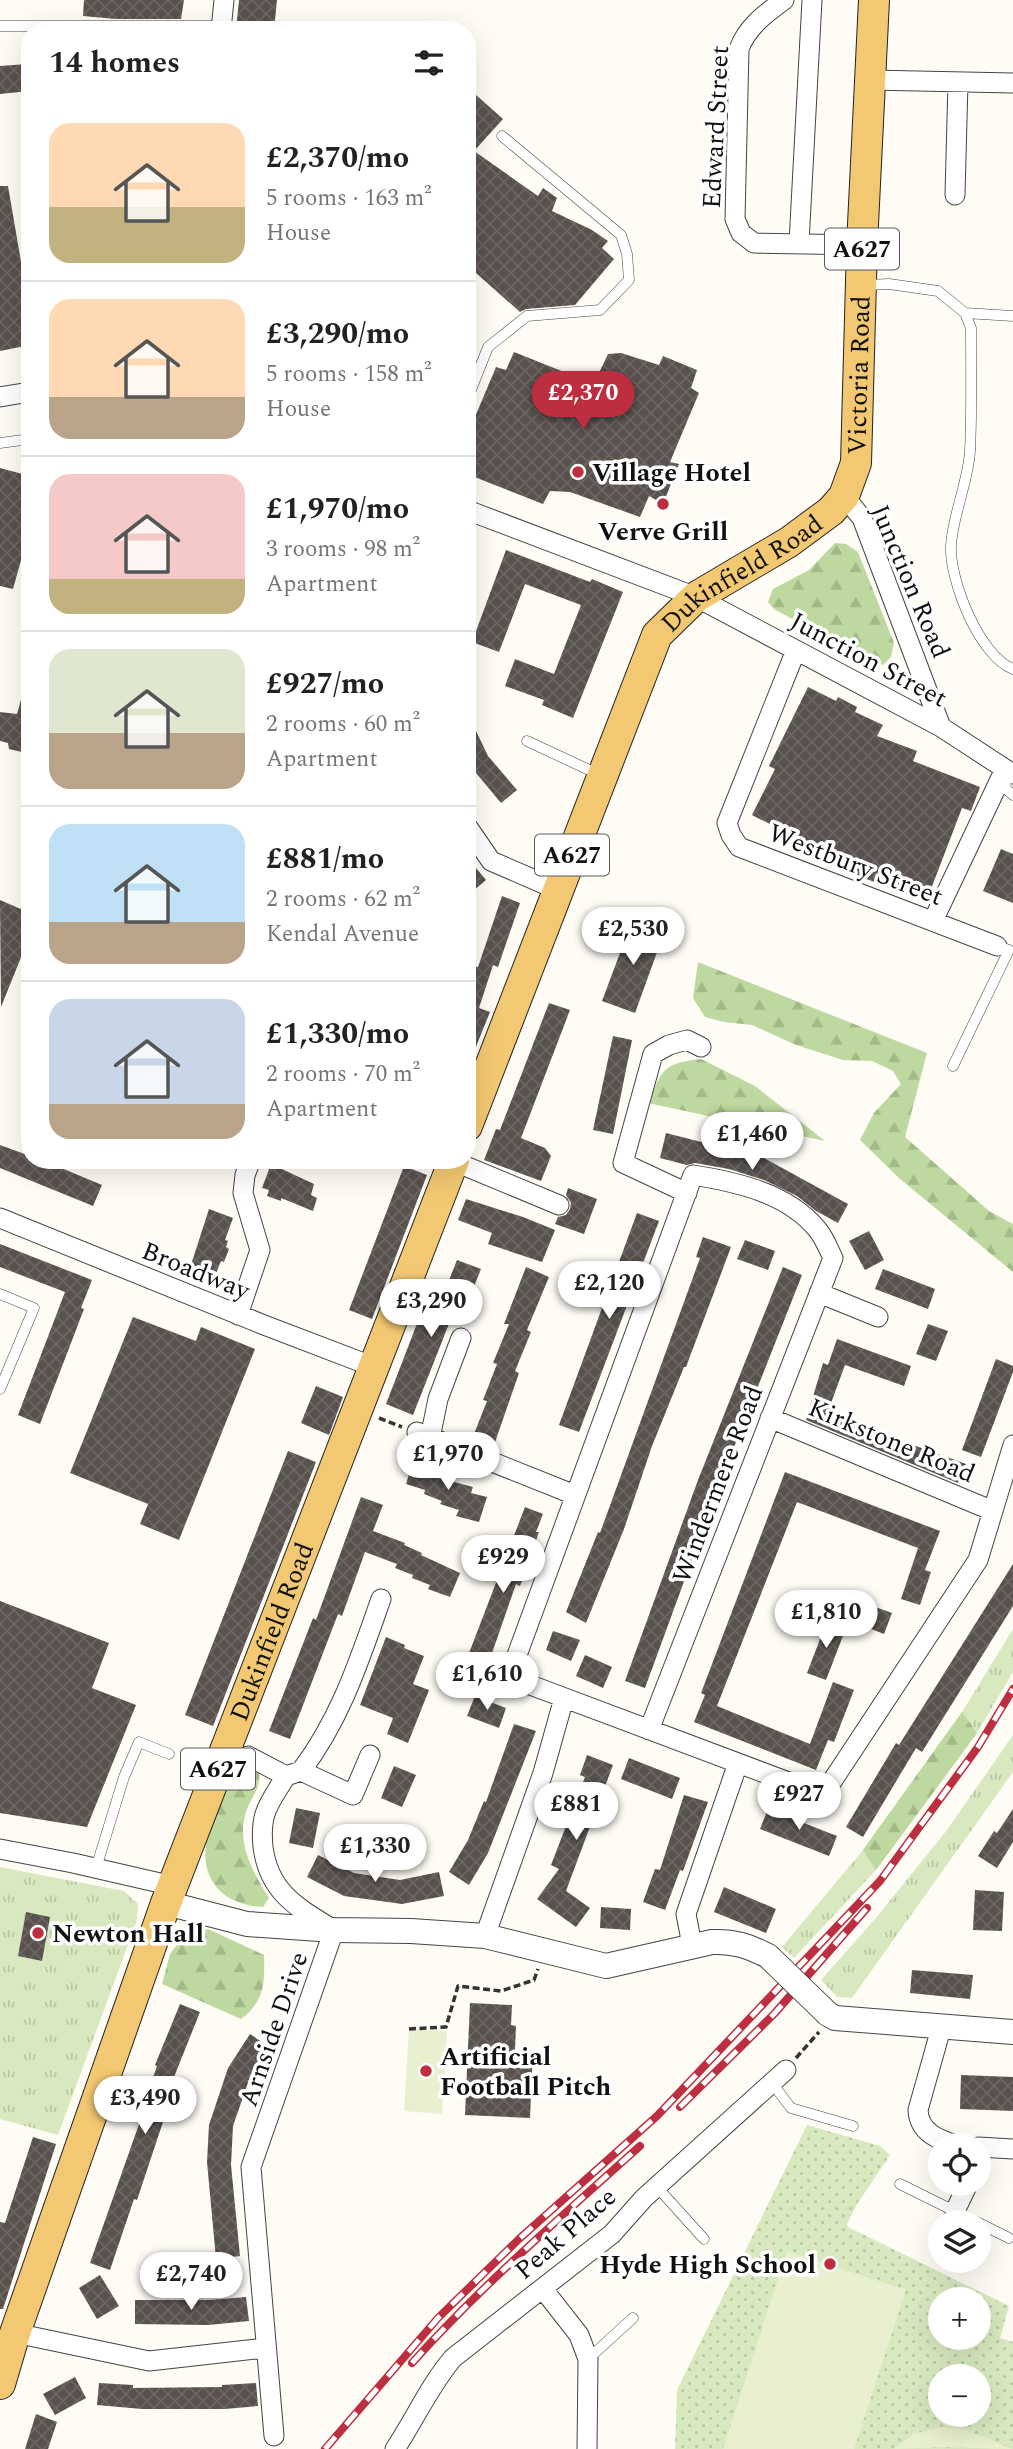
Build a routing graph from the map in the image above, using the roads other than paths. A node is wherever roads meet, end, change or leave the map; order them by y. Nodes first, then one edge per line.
1 (223, 0) edge
2 (784, 0) edge
3 (812, 0) edge
4 (874, 0) edge
5 (222, 21) edge
6 (0, 26) edge
7 (21, 26) edge
8 (870, 80) junction
9 (958, 82) junction
10 (1013, 83) edge
11 (502, 136) dead end
12 (955, 195) dead end
13 (800, 243) junction
14 (862, 245) junction
15 (860, 286) junction
16 (965, 313) junction
17 (1013, 316) edge
18 (476, 377) edge
19 (21, 394) edge
20 (0, 397) edge
21 (21, 440) edge
22 (0, 443) edge
23 (844, 496) junction
24 (476, 513) edge
25 (696, 597) junction
26 (796, 650) junction
27 (1013, 669) edge
28 (941, 727) junction
29 (527, 741) dead end
30 (1009, 771) edge
31 (603, 776) junction
32 (1013, 795) edge
33 (476, 840) edge
34 (558, 890) junction
35 (933, 921) junction
36 (1006, 949) edge
37 (701, 1047) dead end
38 (953, 1066) dead end
39 (476, 1103) edge
40 (247, 1169) edge
41 (451, 1169) edge
42 (473, 1169) edge
43 (687, 1193) junction
44 (559, 1205) dead end
45 (0, 1218) edge
46 (819, 1293) junction
47 (0, 1294) edge
48 (239, 1315) junction
49 (878, 1317) dead end
50 (461, 1338) dead end
51 (0, 1354) edge
52 (12, 1359) junction
53 (374, 1367) junction
54 (0, 1389) edge
55 (770, 1418) junction
56 (1013, 1445) edge
57 (575, 1495) junction
58 (993, 1510) junction
59 (381, 1599) dead end
60 (564, 1698) junction
61 (649, 1730) junction
62 (169, 1754) dead end
63 (370, 1755) dead end
64 (248, 1756) dead end
65 (738, 1763) junction
66 (294, 1773) junction
67 (0, 1849) edge
68 (96, 1868) junction
69 (170, 1895) junction
70 (334, 1930) junction
71 (485, 1936) junction
72 (692, 1945) junction
73 (942, 2025) junction
74 (1013, 2032) edge
75 (779, 2077) joint
76 (853, 2126) dead end
77 (930, 2133) edge
78 (1013, 2149) edge
79 (991, 2151) edge
80 (900, 2184) dead end
81 (657, 2187) junction
82 (953, 2210) edge
83 (991, 2229) edge
84 (1009, 2238) dead end
85 (704, 2239) dead end
86 (543, 2289) junction
87 (633, 2318) dead end
88 (11, 2331) junction
89 (265, 2348) junction
90 (588, 2359) junction
91 (0, 2385) edge
92 (274, 2436) dead end
93 (395, 2449) edge
94 (587, 2449) edge

1 - 5 street
2 - 13 street, Edward Street
3 - 13 street
4 - 8 main road, Victoria Road / A627
6 - 7 lane
8 - 9 street
8 - 14 main road, Victoria Road / A627
9 - 10 street
9 - 12 street
11 - 18 lane
13 - 14 street, Edward Street
14 - 15 main road, Victoria Road / A627
15 - 16 lane
15 - 23 main road, Victoria Road / A627
16 - 17 lane
16 - 27 lane
19 - 20 street
21 - 22 lane
23 - 25 main road, Dukinfield Road / A627
23 - 28 street, Junction Road
24 - 25 street, Junction Street
25 - 26 street, Junction Street
25 - 31 main road, Dukinfield Road / A627
26 - 28 street, Junction Street
26 - 35 street, Westbury Street
28 - 30 street, Junction Street
29 - 31 lane
30 - 32 lane
30 - 35 street
31 - 34 main road, Dukinfield Road / A627
33 - 34 street
34 - 39 main road, Dukinfield Road / A627
35 - 36 street, Westbury Street
36 - 38 lane
37 - 43 street
40 - 48 street
41 - 53 main road, Dukinfield Road / A627
42 - 44 street
43 - 46 street, Windermere Road
43 - 57 street
45 - 48 street, Broadway
46 - 49 street
46 - 55 street, Windermere Road
47 - 52 lane
48 - 53 street, Broadway
50 - 57 street
51 - 52 lane
52 - 54 lane
53 - 69 main road, Dukinfield Road / A627
55 - 58 street, Kirkstone Road
55 - 61 street, Windermere Road
56 - 58 street
57 - 60 street
58 - 65 street
59 - 66 street
60 - 61 street
60 - 71 street
61 - 65 street
62 - 68 lane
63 - 66 street
64 - 66 street
65 - 72 street
66 - 70 street
67 - 68 street
68 - 69 street
69 - 70 street
69 - 88 main road, Dukinfield Road / A627
70 - 71 street
70 - 89 street, Arnside Drive
71 - 72 street
72 - 73 street, bridge
73 - 74 street
73 - 77 street
75 - 76 lane
75 - 81 street, Peak Place
78 - 79 street
80 - 82 lane
81 - 85 lane
81 - 86 street, Peak Place
83 - 84 lane
86 - 90 street
86 - 93 street, Peak Place
87 - 90 lane
88 - 89 street
88 - 91 main road, Dukinfield Road / A627
89 - 92 street, Arnside Drive
90 - 94 street

